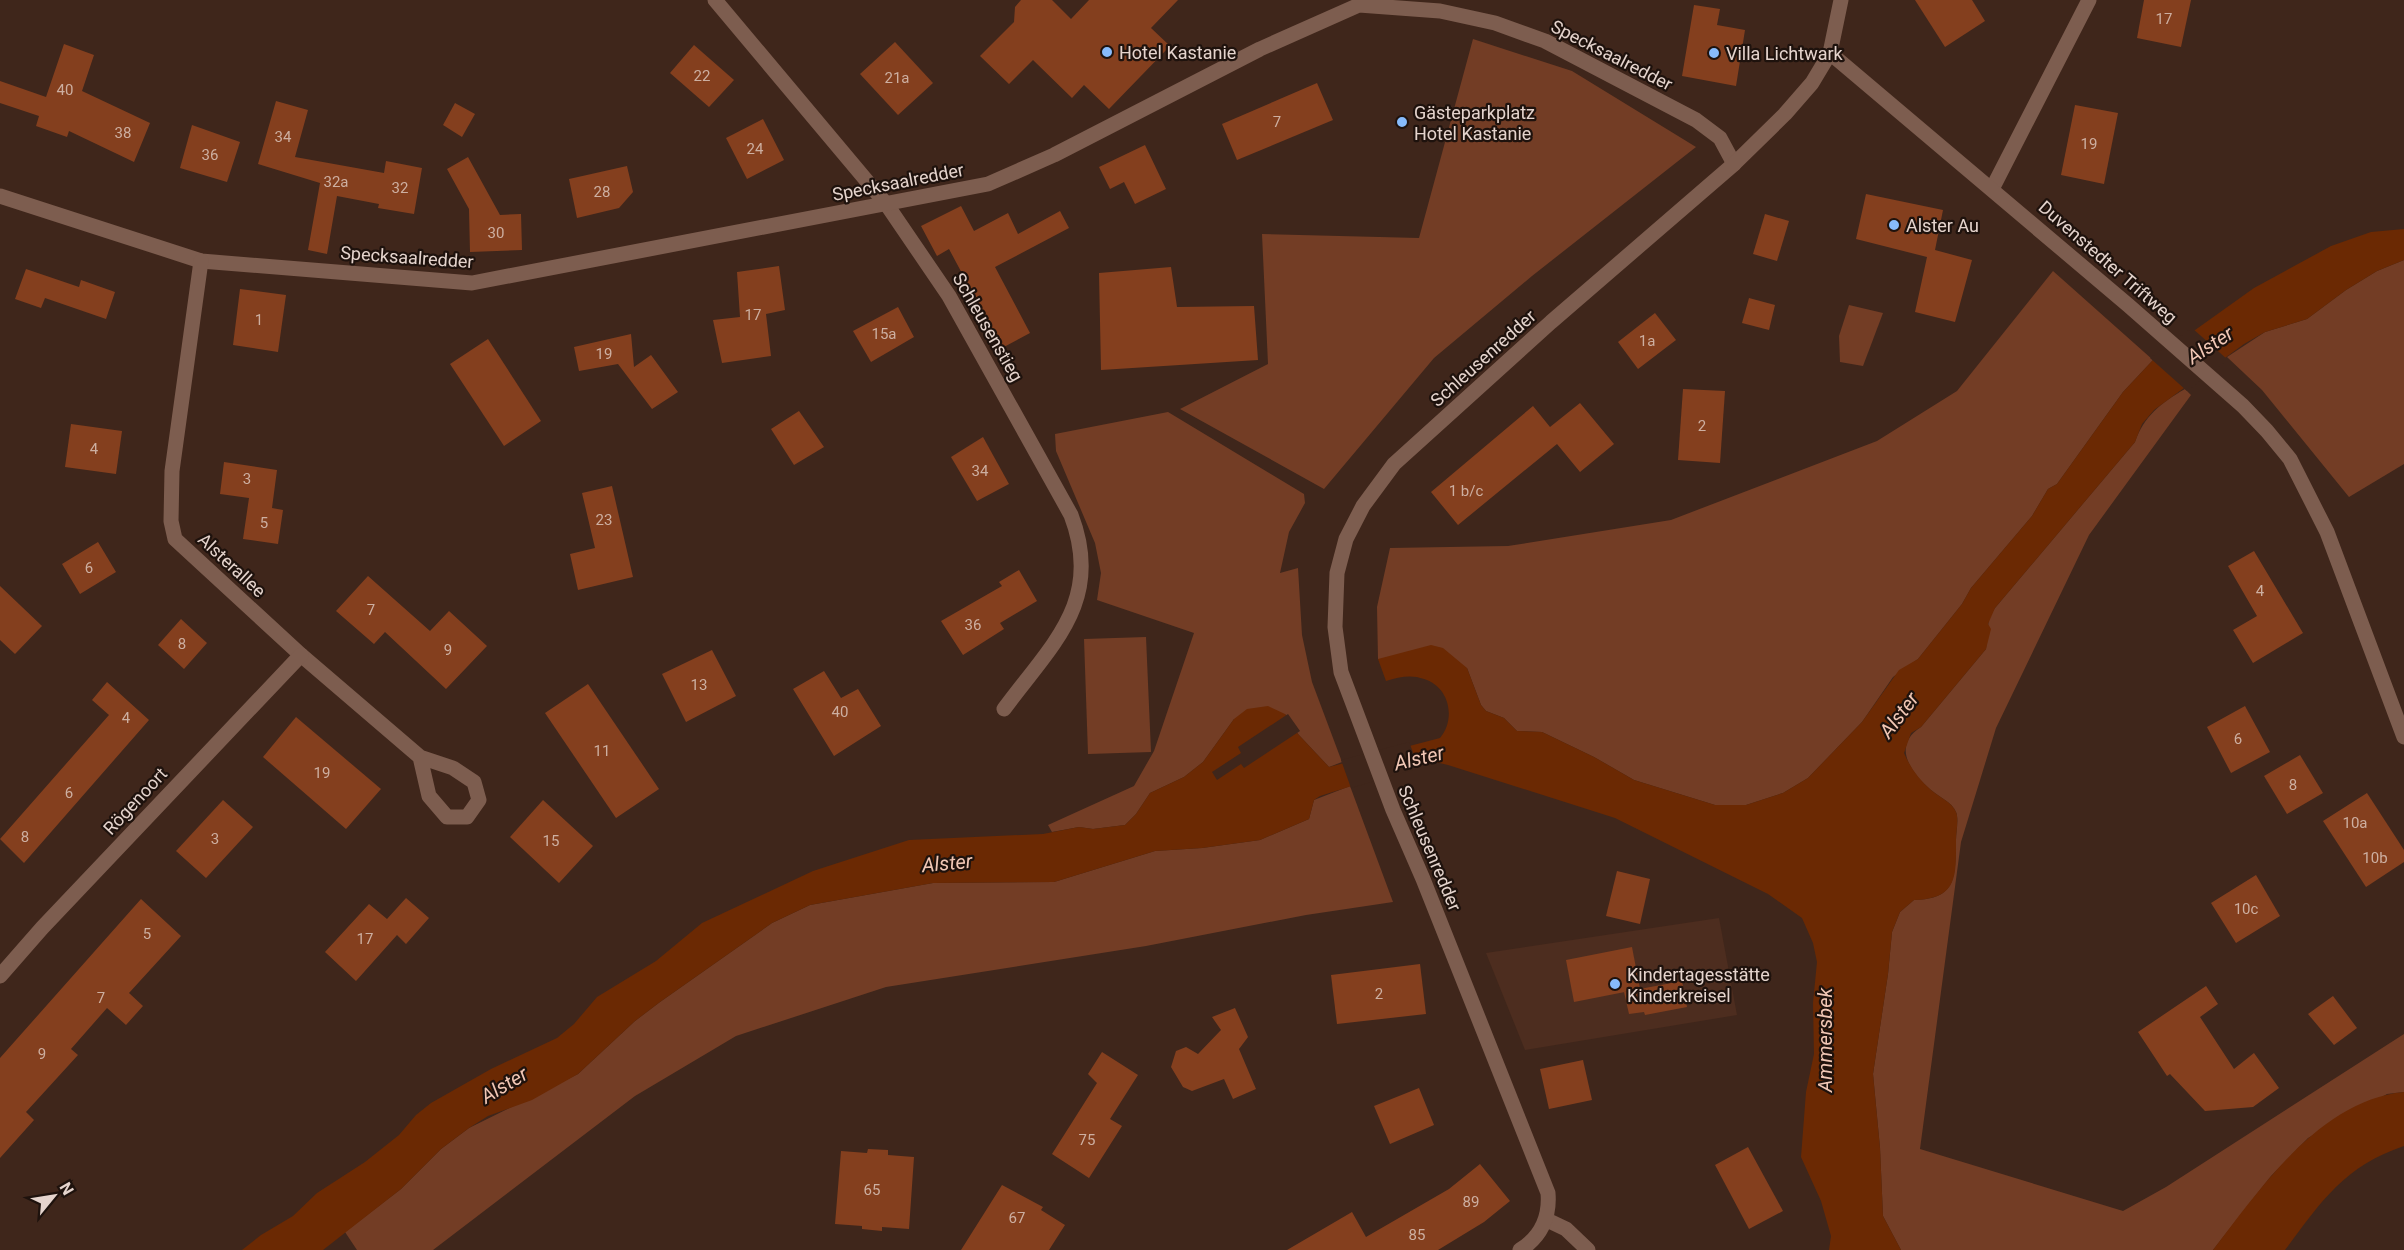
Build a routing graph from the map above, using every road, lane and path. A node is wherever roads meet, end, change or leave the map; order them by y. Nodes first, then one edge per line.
1 (714, 0) edge
2 (1841, 0) edge
3 (2089, 0) edge
4 (1830, 53) junction
5 (1734, 164) junction
6 (1992, 189) junction
7 (0, 196) edge
8 (887, 205) junction
9 (201, 261) junction
10 (301, 654) junction
11 (1004, 709) dead end
12 (2404, 737) edge
13 (420, 757) dead end
14 (0, 976) edge
15 (1547, 1220) junction
16 (1520, 1250) edge
17 (1588, 1250) edge

1 - 8 street, Schleusenstieg
2 - 4 street, Schleusenredder
3 - 6 street
4 - 5 street, Schleusenredder
4 - 6 street, Duvenstedter Triftweg
5 - 8 street, Specksaalredder
5 - 15 street, Schleusenredder
6 - 12 street, Duvenstedter Triftweg
7 - 9 street, Specksaalredder
8 - 9 street, Specksaalredder
8 - 11 street, Schleusenstieg
9 - 10 street, Alsterallee
10 - 13 street, Alsterallee
10 - 14 street, Rögenoort
15 - 16 street
15 - 17 street

